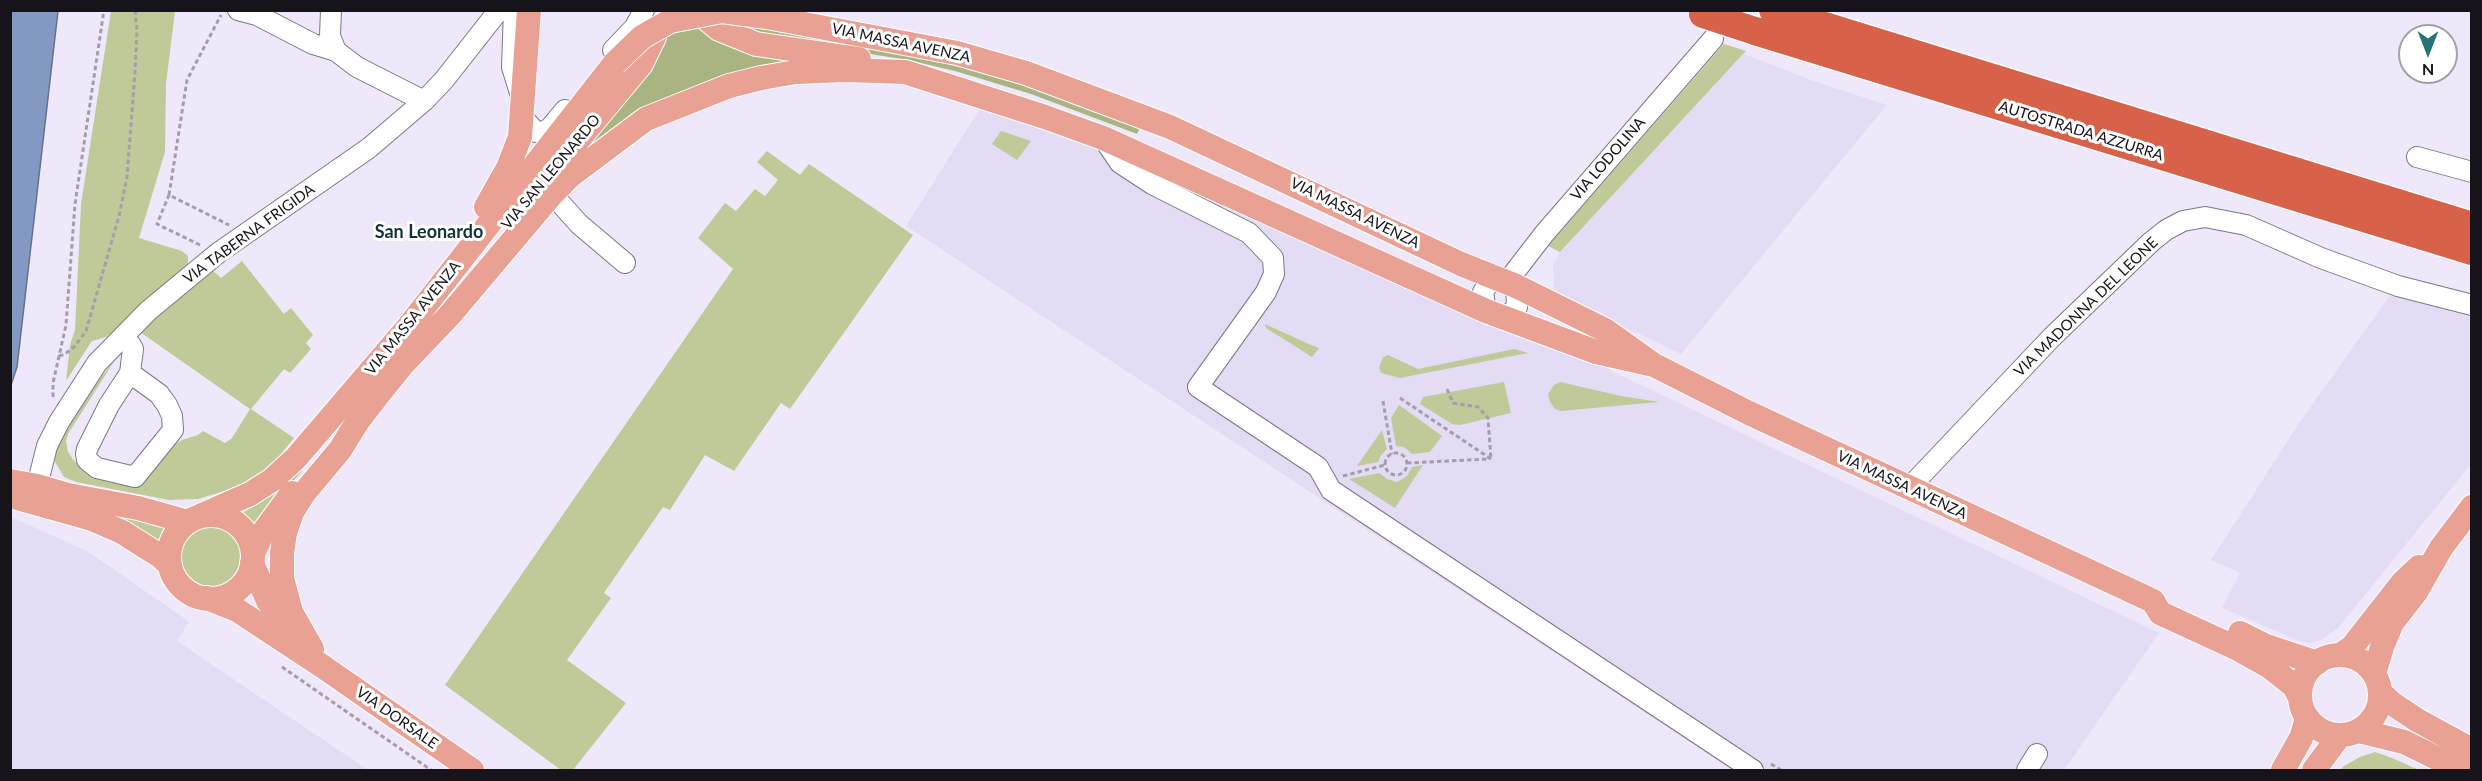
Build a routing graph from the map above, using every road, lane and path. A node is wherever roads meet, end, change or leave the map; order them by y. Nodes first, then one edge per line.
1 (104, 10) edge
2 (135, 10) edge
3 (331, 10) edge
4 (499, 10) edge
5 (514, 10) edge
6 (529, 10) edge
7 (807, 10) edge
8 (232, 12) edge
9 (658, 12) edge
10 (707, 19) dead end
11 (1702, 21) edge
12 (1764, 21) edge
13 (654, 37) dead end
14 (336, 51) junction
15 (905, 72) junction
16 (424, 101) junction
17 (524, 109) junction
18 (1170, 127) junction
19 (1103, 138) junction
20 (2417, 157) dead end
21 (2472, 172) edge
22 (552, 194) junction
23 (169, 195) junction
24 (2472, 226) edge
25 (246, 234) junction
26 (2472, 251) edge
27 (218, 253) junction
28 (625, 263) dead end
29 (1506, 282) junction
30 (2472, 305) edge
31 (1496, 314) junction
32 (409, 326) junction
33 (122, 338) junction
34 (59, 356) junction
35 (403, 364) junction
36 (1654, 364) junction
37 (130, 373) junction
38 (1447, 389) dead end
39 (382, 390) junction
40 (1400, 398) dead end
41 (1383, 401) dead end
42 (59, 422) junction
43 (1392, 454) junction
44 (1491, 459) junction
45 (1407, 463) junction
46 (10, 481) edge
47 (37, 486) junction
48 (1908, 489) junction
49 (10, 496) edge
50 (2472, 507) edge
51 (194, 519) junction
52 (2441, 548) junction
53 (252, 559) junction
54 (170, 566) junction
55 (207, 598) junction
56 (2153, 601) junction
57 (2340, 655) junction
58 (317, 657) junction
59 (2316, 663) junction
60 (2377, 683) junction
61 (2303, 707) junction
62 (2350, 733) junction
63 (2472, 750) edge
64 (472, 771) edge
65 (1753, 771) edge
66 (2283, 771) edge
67 (2314, 771) edge
68 (2461, 771) edge

1 - 34 path
2 - 34 path
3 - 14 street
4 - 16 street, VIA TABERNA FRIGIDA
5 - 17 street
6 - 17 main road, VIA SAN LEONARDO
7 - 18 main road
8 - 14 street
8 - 23 path
9 - 17 street
10 - 15 main road
11 - 12 highway, AUTOSTRADA AZZURRA, bridge
11 - 29 street, VIA LODOLINA
12 - 24 highway, AUTOSTRADA AZZURRA
12 - 26 highway, AUTOSTRADA AZZURRA
13 - 35 main road, VIA SAN LEONARDO
14 - 16 street
15 - 19 main road, VIA MASSA AVENZA
15 - 22 main road, VIA MASSA AVENZA
16 - 25 street, VIA TABERNA FRIGIDA
17 - 32 main road, VIA SAN LEONARDO
18 - 29 main road, VIA MASSA AVENZA
18 - 32 main road, VIA MASSA AVENZA, bridge
19 - 31 main road, VIA MASSA AVENZA
19 - 65 street
20 - 21 street
22 - 28 street
22 - 35 main road, VIA MASSA AVENZA
23 - 25 path
23 - 27 path
25 - 27 street, VIA TABERNA FRIGIDA
27 - 33 street, VIA TABERNA FRIGIDA
29 - 31 street
29 - 31 street
29 - 36 main road, VIA MASSA AVENZA
30 - 48 street, VIA MADONNA DEL LEONE
31 - 36 main road, VIA MASSA AVENZA
32 - 51 main road, VIA MASSA AVENZA
33 - 37 street
33 - 42 street, VIA TABERNA FRIGIDA
34 - 42 path
35 - 39 main road, VIA MASSA AVENZA
36 - 48 main road, VIA MASSA AVENZA
37 - 37 street
38 - 44 path
39 - 53 main road, VIA MASSA AVENZA
39 - 58 main road, VIA MASSA AVENZA
40 - 44 path
41 - 43 path
42 - 47 street, VIA TABERNA FRIGIDA
43 - 45 path
43 - 45 path
44 - 45 path
46 - 47 main road
47 - 51 main road
48 - 56 main road, VIA MASSA AVENZA
49 - 54 main road
50 - 52 main road
51 - 53 main road
51 - 54 main road
52 - 57 main road
52 - 60 main road
53 - 55 main road
53 - 58 main road, VIA DORSALE
54 - 55 main road
55 - 58 main road, VIA DORSALE
56 - 59 main road, VIA MASSA AVENZA
56 - 61 main road, VIA MASSA AVENZA
57 - 59 main road
57 - 60 main road
58 - 64 main road, VIA DORSALE
59 - 61 main road
60 - 62 main road
60 - 63 main road
61 - 62 main road, VIA MASSA AVENZA
61 - 66 main road
62 - 67 main road
62 - 68 main road, VIA MASSA AVENZA

